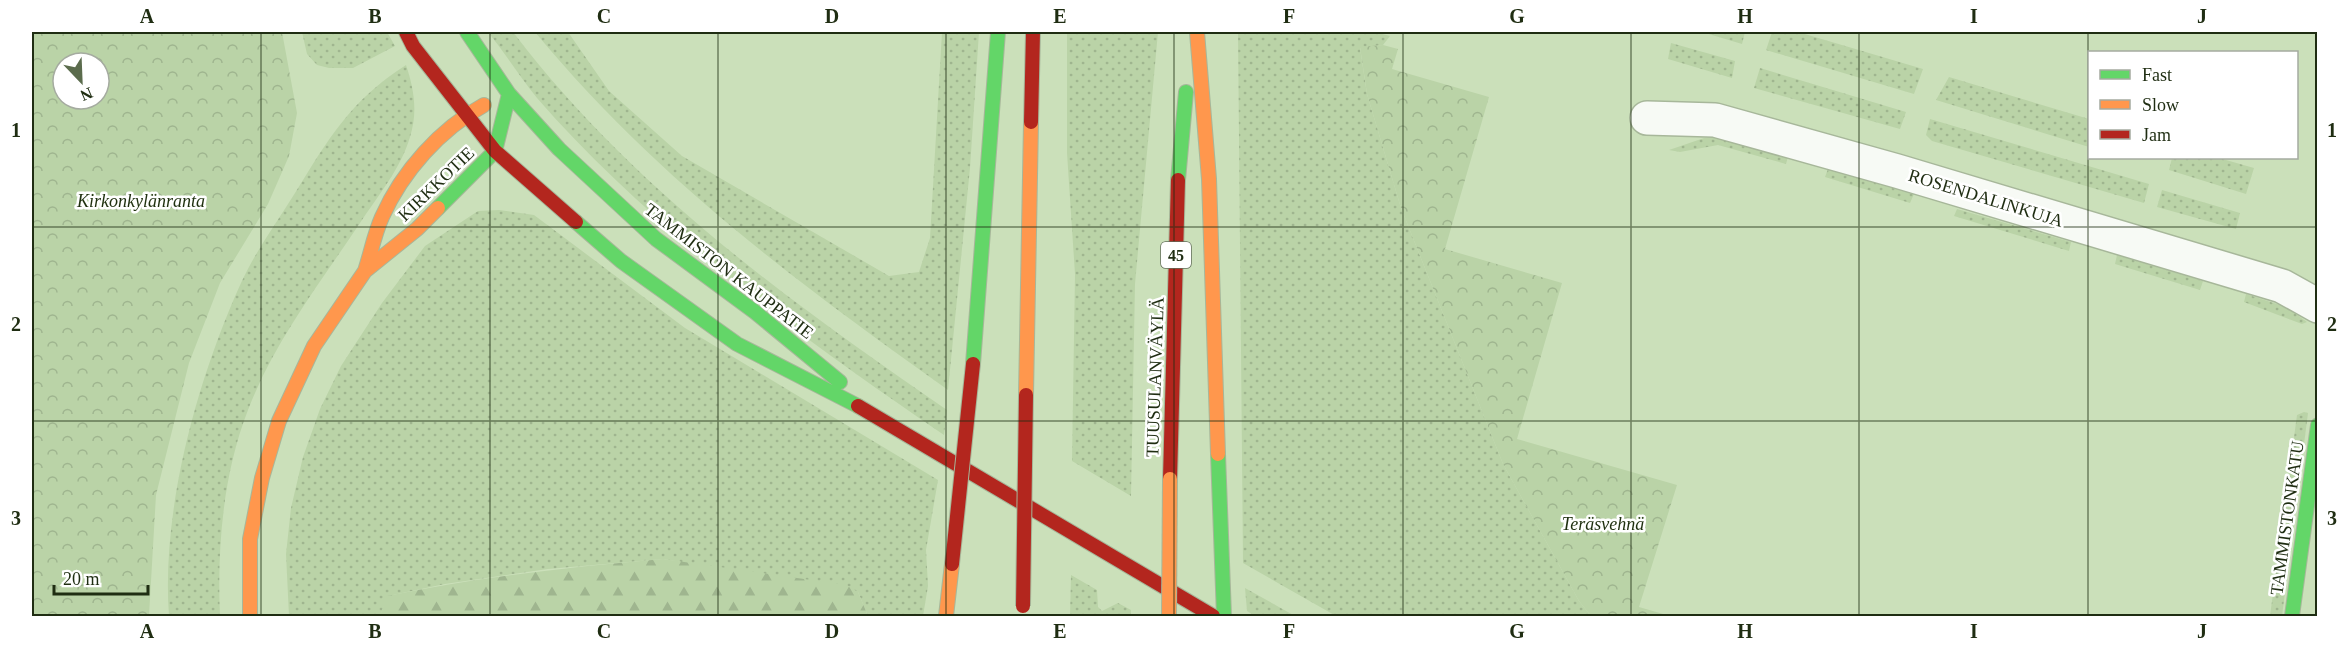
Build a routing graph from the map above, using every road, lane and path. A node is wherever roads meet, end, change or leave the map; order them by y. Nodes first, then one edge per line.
1 (406, 32) edge
2 (467, 32) edge
3 (998, 32) edge
4 (1034, 32) edge
5 (1192, 32) edge
6 (1197, 32) edge
7 (510, 94) junction
8 (465, 113) junction
9 (1647, 118) dead end
10 (495, 151) junction
11 (365, 271) junction
12 (2318, 306) edge
13 (885, 420) junction
14 (2318, 425) edge
15 (1023, 611) edge
16 (250, 616) edge
17 (946, 616) edge
18 (1169, 616) edge
19 (1213, 616) edge
20 (1224, 616) edge
21 (2292, 616) edge

1 - 8 main road, TAMMISTON KAUPPATIE
2 - 7 main road, TAMMISTON KAUPPATIE
3 - 17 main road, bridge
4 - 15 main road, bridge
5 - 18 main road, TUUSULANVÄYLÄ / 45, bridge
6 - 20 main road
7 - 8 main road, KIRKKOTIE
7 - 10 main road, KIRKKOTIE
7 - 13 main road, TAMMISTON KAUPPATIE
8 - 10 main road, TAMMISTON KAUPPATIE
8 - 11 main road, KIRKKOTIE
9 - 12 street, ROSENDALINKUJA
10 - 11 main road, KIRKKOTIE
10 - 13 main road, TAMMISTON KAUPPATIE
11 - 16 main road, KIRKKOTIE
13 - 19 main road, TAMMISTON KAUPPATIE
14 - 21 main road, TAMMISTONKATU

